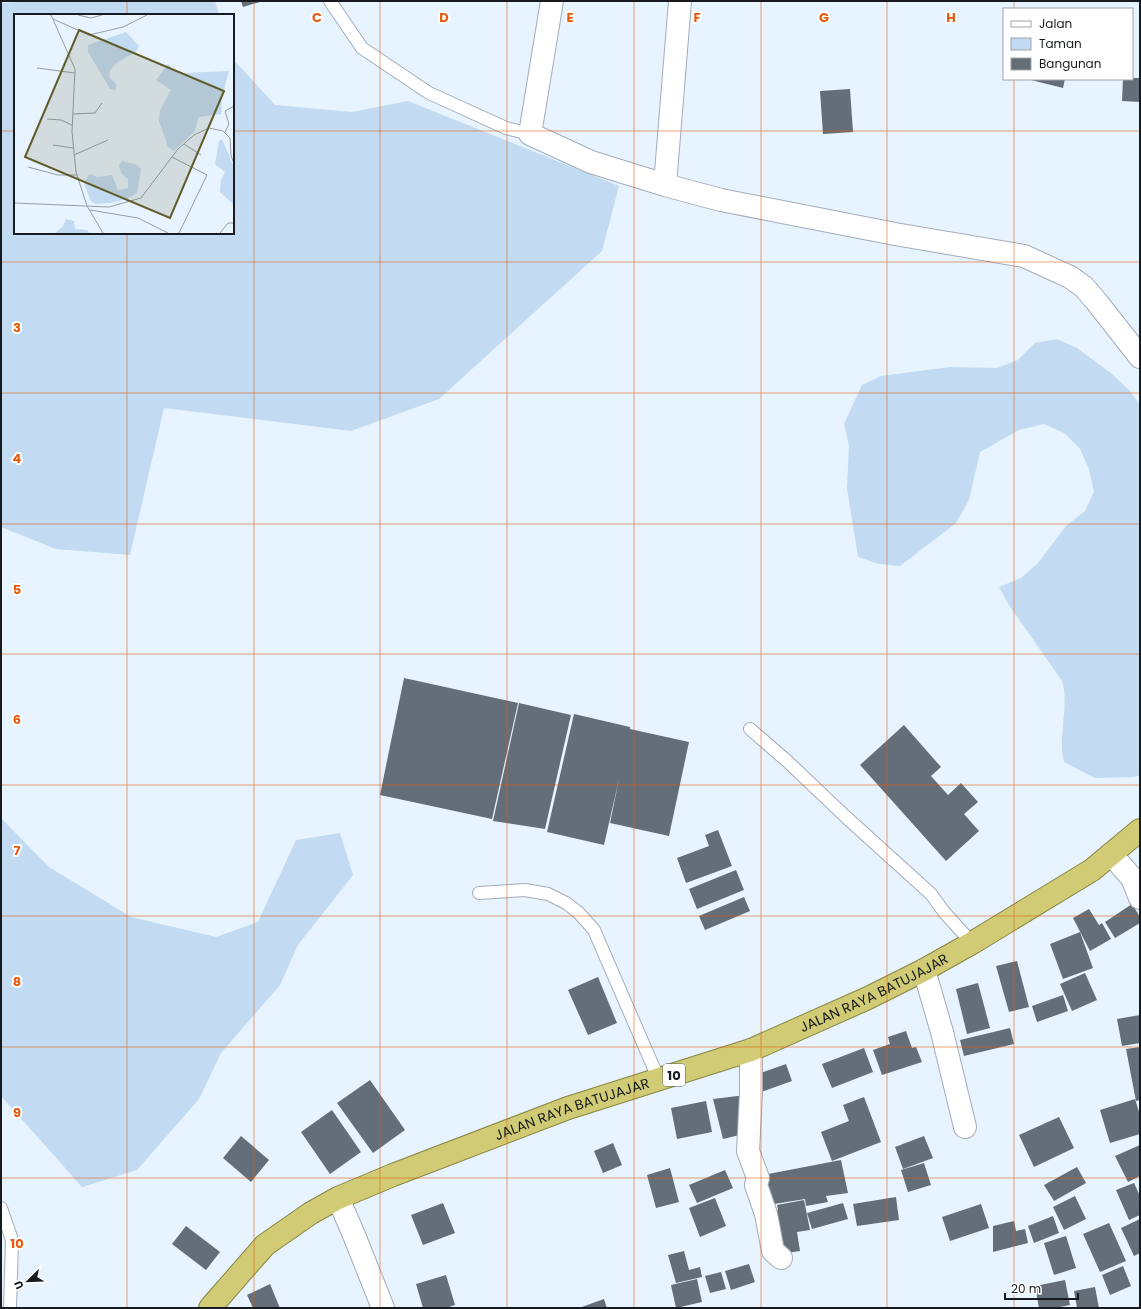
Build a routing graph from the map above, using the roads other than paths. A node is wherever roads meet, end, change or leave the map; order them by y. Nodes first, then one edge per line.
1 (330, 1) edge
2 (552, 1) edge
3 (680, 1) edge
4 (530, 134) junction
5 (665, 186) junction
6 (1140, 357) edge
7 (750, 729) dead end
8 (1140, 830) edge
9 (1111, 854) junction
10 (479, 893) dead end
11 (1140, 898) edge
12 (972, 943) junction
13 (924, 970) junction
14 (752, 1050) junction
15 (659, 1080) junction
16 (965, 1127) dead end
17 (338, 1198) junction
18 (1, 1208) edge
19 (781, 1258) dead end
20 (10, 1308) edge
21 (210, 1308) edge
22 (383, 1308) edge

1 - 4 lane
2 - 4 street
3 - 5 street
4 - 5 street
5 - 6 street
7 - 12 lane
8 - 9 highway, JALAN RAYA BATUJAJAR / 10
9 - 11 street
9 - 12 highway, JALAN RAYA BATUJAJAR / 10
10 - 15 lane
12 - 13 highway, JALAN RAYA BATUJAJAR / 10
13 - 14 highway, JALAN RAYA BATUJAJAR / 10
13 - 16 street
14 - 15 highway, JALAN RAYA BATUJAJAR / 10
14 - 19 street
15 - 17 highway, JALAN RAYA BATUJAJAR / 10
17 - 21 highway, JALAN RAYA BATUJAJAR / 10
17 - 22 street
18 - 20 lane

